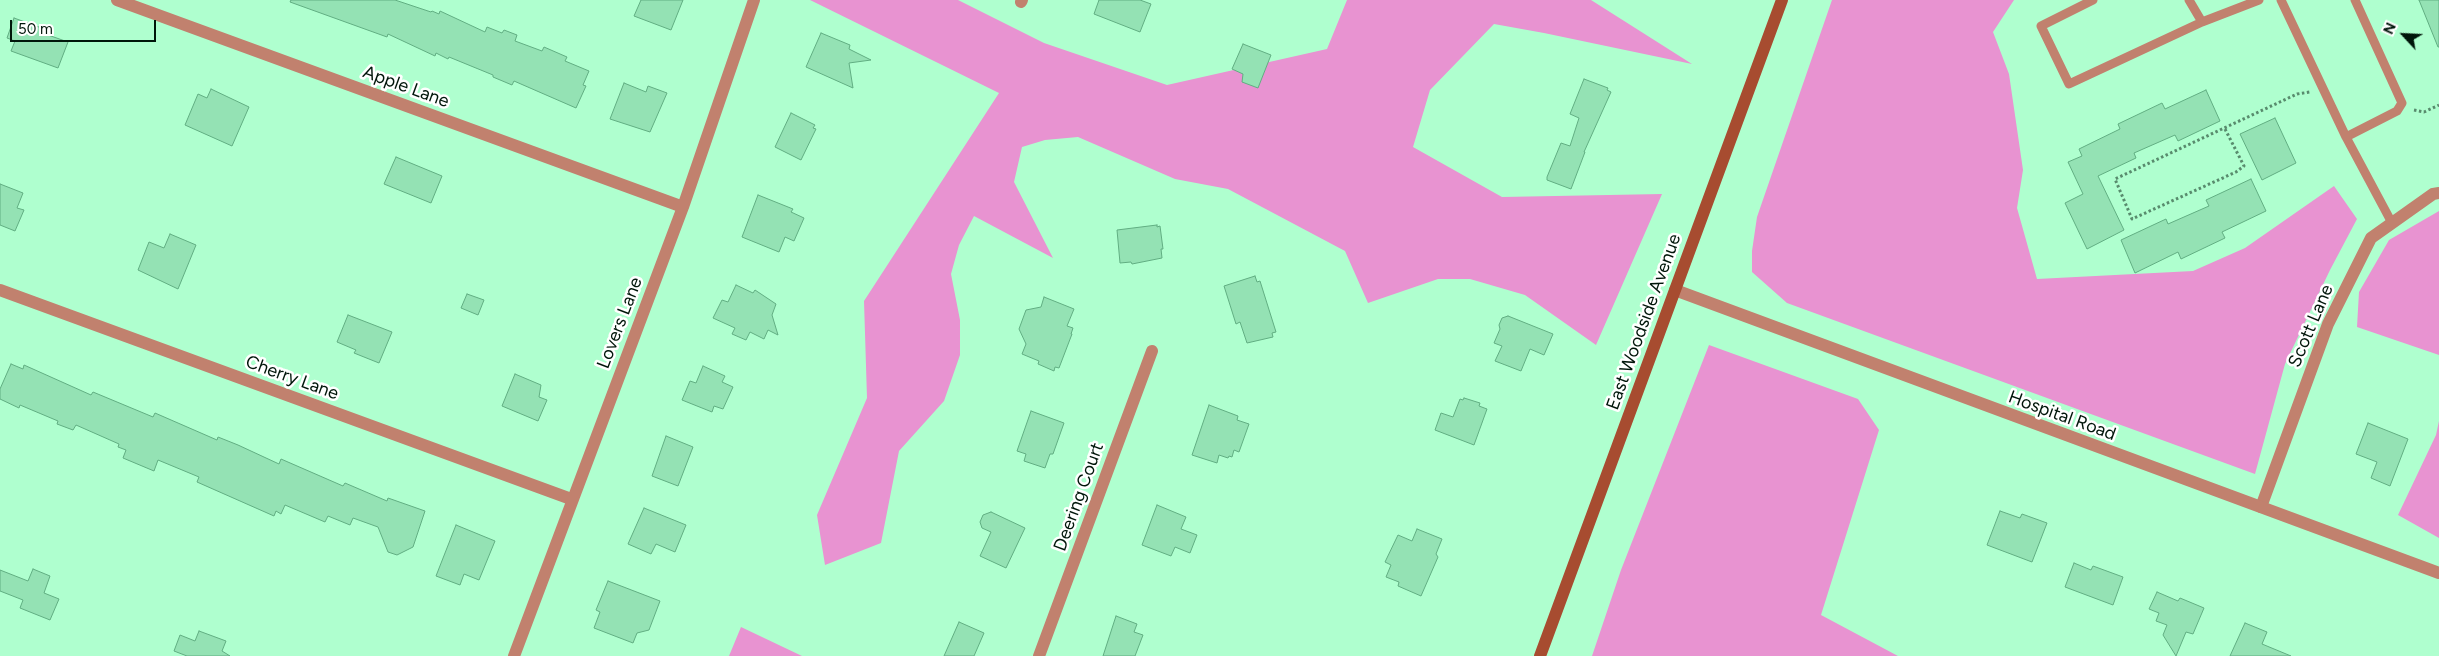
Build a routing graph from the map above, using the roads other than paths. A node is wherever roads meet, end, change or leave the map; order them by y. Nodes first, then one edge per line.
1 (117, 0) edge
2 (754, 0) edge
3 (1782, 0) edge
4 (2092, 0) edge
5 (2189, 0) edge
6 (2259, 0) edge
7 (2280, 0) edge
8 (2355, 0) edge
9 (2202, 22) junction
10 (2346, 137) junction
11 (2439, 193) edge
12 (683, 207) junction
13 (2392, 223) junction
14 (0, 290) edge
15 (1674, 290) junction
16 (1152, 351) dead end
17 (571, 499) junction
18 (2261, 507) junction
19 (2439, 573) edge
20 (514, 656) edge
21 (1039, 656) edge
22 (1540, 656) edge

1 - 12 street, Apple Lane
2 - 12 street, Lovers Lane
3 - 15 main road, East Woodside Avenue
4 - 9 lane
5 - 9 lane
6 - 9 lane
7 - 10 lane
8 - 10 lane
10 - 13 lane
11 - 13 street, Scott Lane
12 - 17 street, Lovers Lane
13 - 18 street, Scott Lane
14 - 17 street, Cherry Lane
15 - 18 street, Hospital Road
15 - 22 main road, East Woodside Avenue
16 - 21 street, Deering Court
17 - 20 street, Lovers Lane
18 - 19 street, Hospital Road

